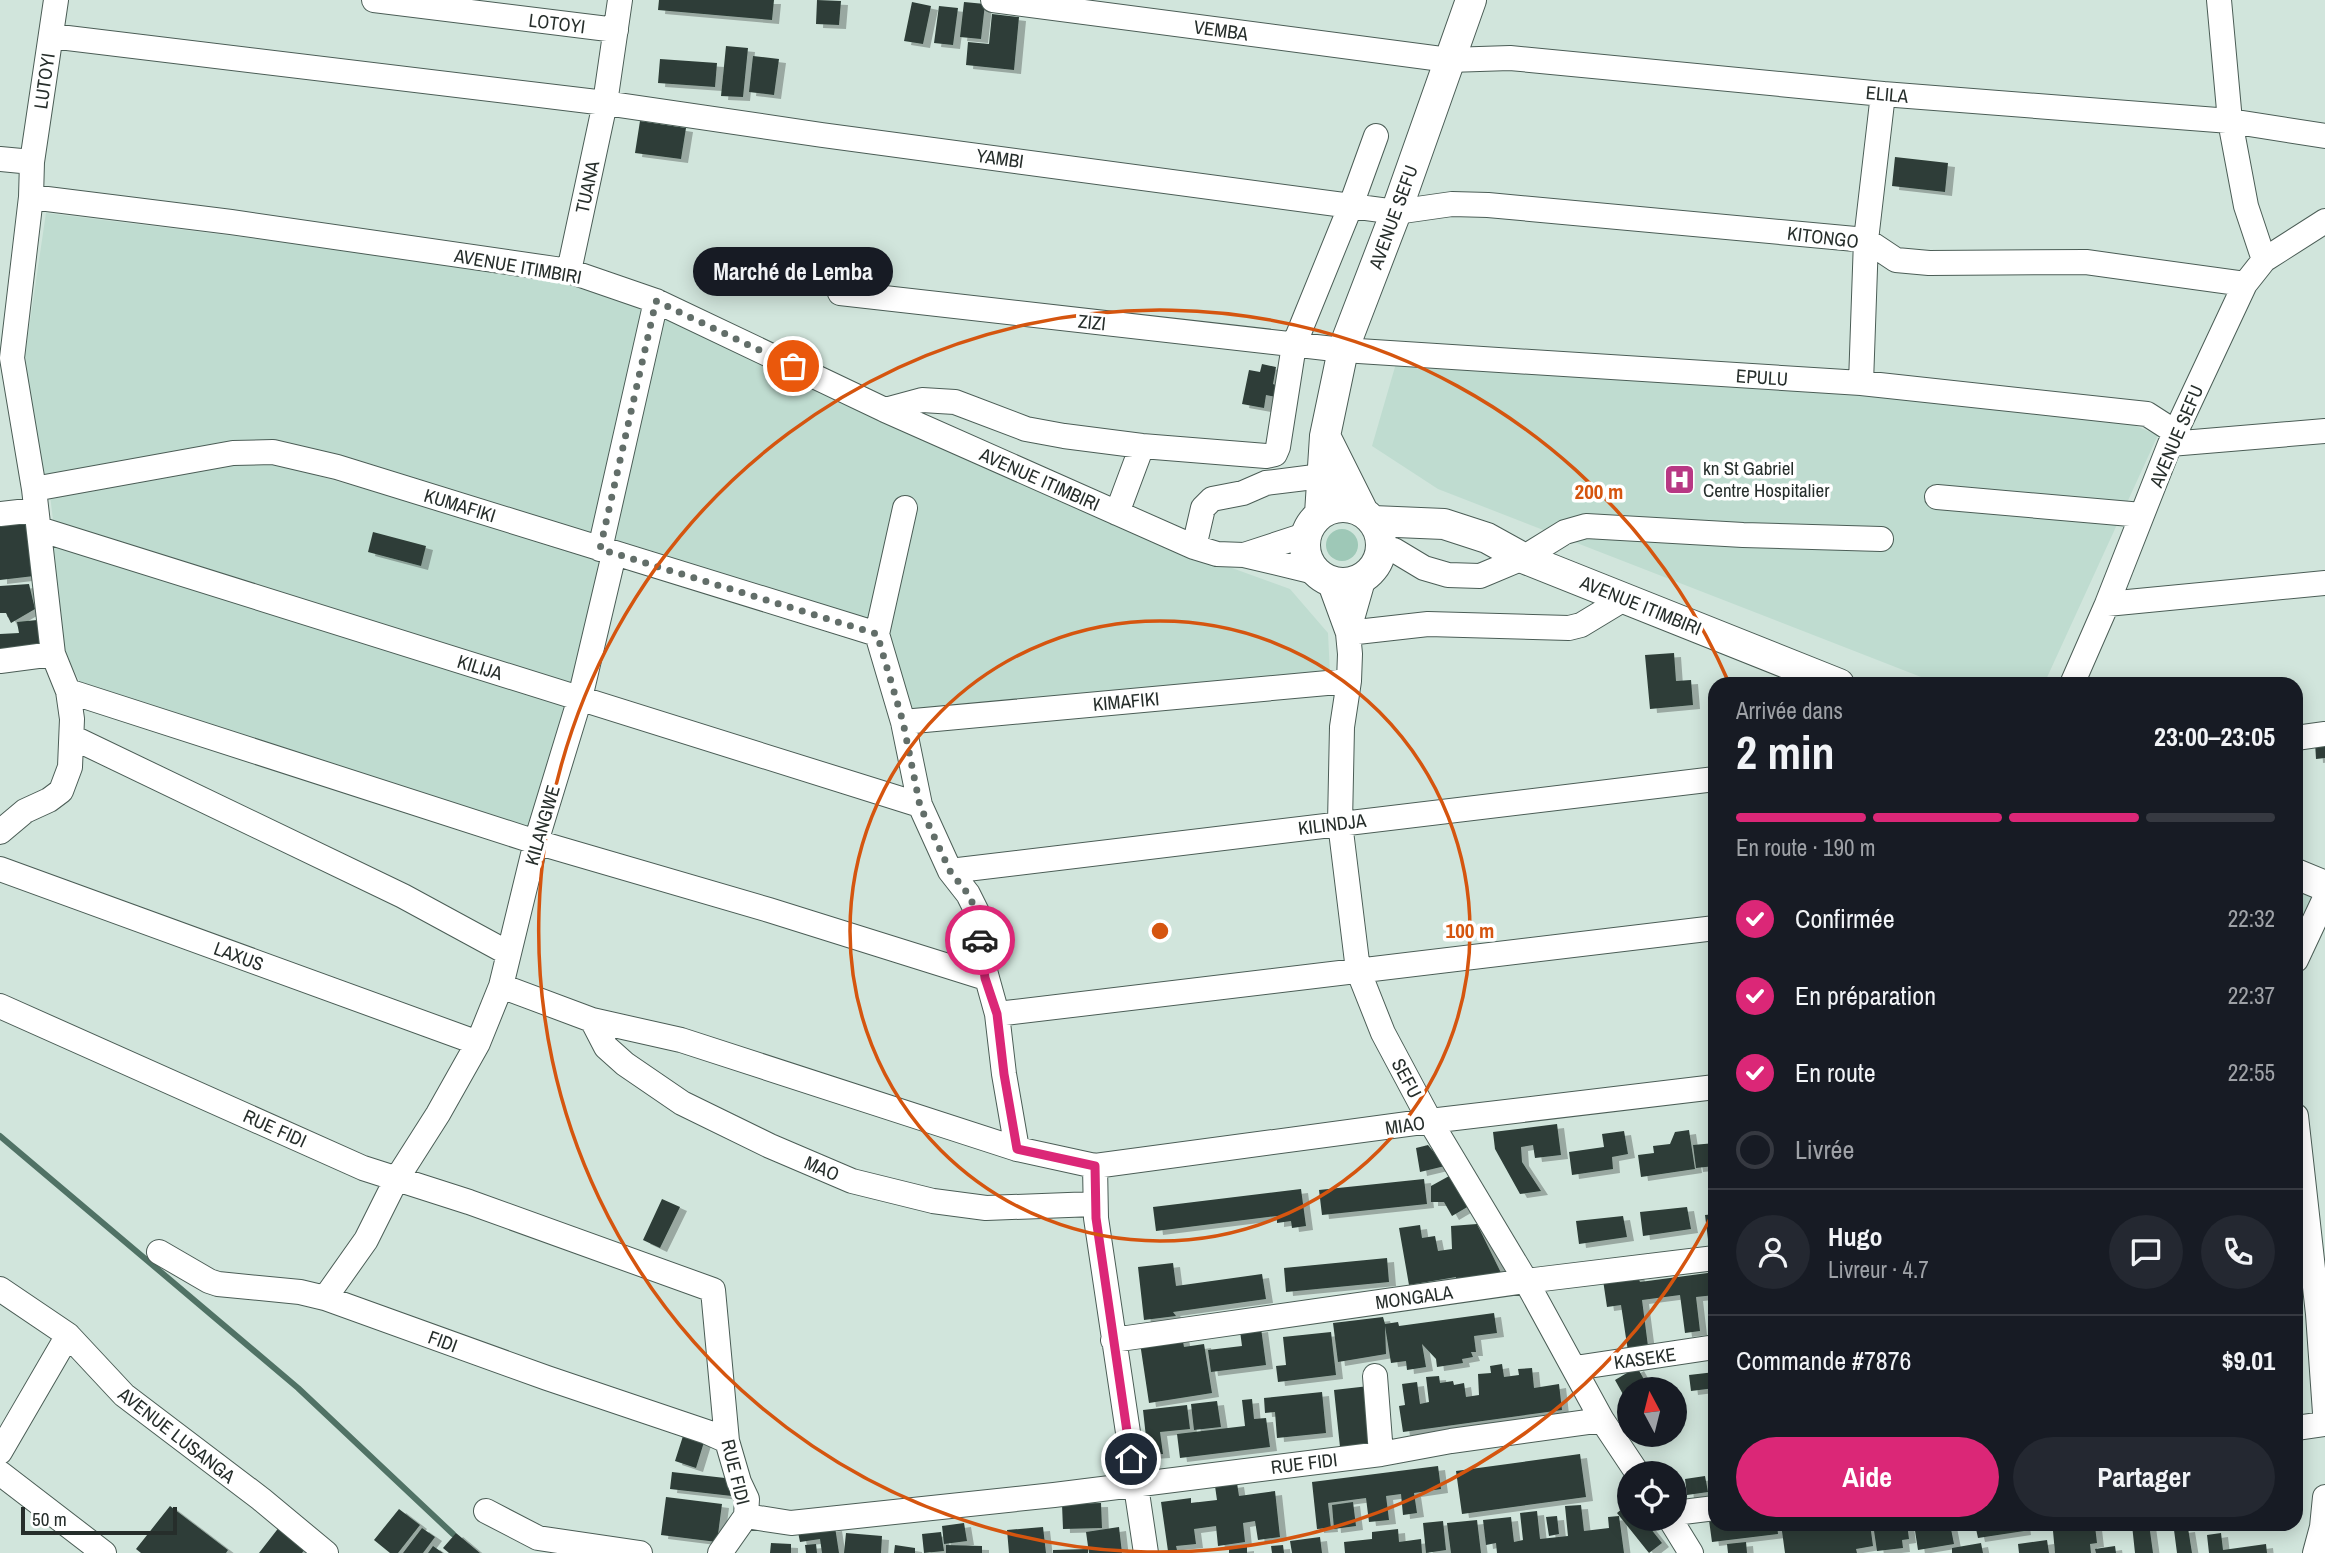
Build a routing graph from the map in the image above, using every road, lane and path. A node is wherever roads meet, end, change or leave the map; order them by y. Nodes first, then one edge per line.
1 (56, 0) edge
2 (374, 0) edge
3 (620, 0) edge
4 (993, 0) edge
5 (1471, 0) edge
6 (2219, 0) edge
7 (616, 30) junction
8 (51, 36) junction
9 (1449, 60) junction
10 (1883, 94) junction
11 (604, 103) junction
12 (2230, 121) junction
13 (1376, 136) dead end
14 (2325, 136) edge
15 (0, 159) edge
16 (32, 162) junction
17 (31, 197) junction
18 (1351, 205) junction
19 (1396, 212) junction
20 (2325, 221) edge
21 (1866, 240) junction
22 (12, 258) edge
23 (2264, 260) junction
24 (569, 271) junction
25 (2245, 284) junction
26 (840, 293) dead end
27 (656, 301) junction
28 (1294, 345) junction
29 (1343, 350) junction
30 (6, 359) edge
31 (1861, 383) junction
32 (885, 410) junction
33 (2325, 432) edge
34 (1325, 436) junction
35 (2173, 438) junction
36 (1142, 446) junction
37 (1322, 476) junction
38 (1937, 497) dead end
39 (905, 508) dead end
40 (36, 509) junction
41 (1117, 513) junction
42 (0, 514) edge
43 (2142, 515) junction
44 (1368, 517) junction
45 (1444, 524) junction
46 (1313, 525) junction
47 (1881, 540) dead end
48 (1194, 547) junction
49 (607, 552) junction
50 (1244, 555) junction
51 (1523, 558) junction
52 (1379, 562) junction
53 (1322, 576) junction
54 (2325, 583) edge
55 (1624, 599) junction
56 (2107, 604) junction
57 (1348, 633) junction
58 (877, 634) junction
59 (53, 654) junction
60 (0, 661) edge
61 (1821, 677) edge
62 (2074, 677) edge
63 (1349, 681) junction
64 (68, 691) junction
65 (580, 698) junction
66 (903, 722) junction
67 (2325, 734) edge
68 (72, 737) junction
69 (2303, 737) edge
70 (1708, 780) edge
71 (920, 806) junction
72 (1340, 823) junction
73 (0, 832) edge
74 (536, 842) junction
75 (0, 869) edge
76 (950, 871) junction
77 (2303, 877) edge
78 (2325, 887) edge
79 (2325, 898) edge
80 (1708, 929) edge
81 (2303, 945) edge
82 (508, 953) junction
83 (1358, 970) junction
84 (985, 978) junction
85 (501, 986) junction
86 (0, 1006) edge
87 (997, 1014) junction
88 (592, 1020) junction
89 (478, 1043) junction
90 (1708, 1088) edge
91 (1430, 1121) junction
92 (2303, 1135) edge
93 (1017, 1149) junction
94 (2314, 1165) edge
95 (1095, 1166) junction
96 (396, 1180) junction
97 (1094, 1204) junction
98 (159, 1252) dead end
99 (1708, 1259) edge
100 (2304, 1266) edge
101 (1526, 1281) junction
102 (0, 1289) edge
103 (325, 1298) junction
104 (2321, 1315) edge
105 (68, 1335) junction
106 (1113, 1340) junction
107 (1708, 1348) edge
108 (1575, 1368) junction
109 (1375, 1376) dead end
110 (2325, 1413) edge
111 (1602, 1420) junction
112 (2325, 1424) edge
113 (2303, 1427) edge
114 (727, 1441) junction
115 (0, 1452) edge
116 (1381, 1454) junction
117 (1629, 1461) edge
118 (0, 1473) edge
119 (1134, 1483) junction
120 (2325, 1497) edge
121 (1708, 1509) edge
122 (486, 1511) dead end
123 (1687, 1512) edge
124 (746, 1516) junction
125 (1677, 1531) edge
126 (540, 1545) edge
127 (104, 1553) edge
128 (326, 1553) edge
129 (640, 1553) edge
130 (720, 1553) edge
131 (1146, 1553) edge
132 (1691, 1553) edge
133 (2315, 1553) edge

1 - 8 street, LUTOYI
2 - 7 street, LOTOYI
3 - 7 street, TUANA
4 - 9 street, VEMBA
5 - 9 main road, AVENUE SEFU
6 - 12 street
7 - 11 street, TUANA
8 - 11 street, YAMBI
8 - 16 street, LUTOYI
9 - 10 street, ELILA
9 - 19 main road, AVENUE SEFU
10 - 12 street, ELILA
10 - 21 street
11 - 18 street, YAMBI
11 - 24 street, TUANA
12 - 14 street, ELILA
12 - 23 street
13 - 18 street
15 - 16 street
16 - 17 street, LUTOYI
17 - 22 street, LUTOYI
17 - 24 street, AVENUE ITIMBIRI
18 - 19 street, YAMBI
18 - 28 street
19 - 21 street, KITONGO
19 - 29 main road, AVENUE SEFU
20 - 23 street, AVENUE SEFU
21 - 25 street, KITONGO
21 - 31 street
22 - 30 street, LUTOYI
23 - 25 street, AVENUE SEFU
24 - 27 street, AVENUE ITIMBIRI
25 - 35 street, AVENUE SEFU
26 - 28 street, ZIZI
27 - 32 street, AVENUE ITIMBIRI
27 - 49 street, KILANGWE
28 - 29 street, ZIZI
28 - 36 street
29 - 31 street, EPULU
29 - 34 main road, AVENUE SEFU
30 - 40 street, LUTOYI
31 - 35 street, EPULU
32 - 36 street
32 - 41 street, AVENUE ITIMBIRI
33 - 35 street
34 - 37 main road, AVENUE SEFU
34 - 44 main road
35 - 43 street, AVENUE SEFU
36 - 41 street
37 - 46 main road, AVENUE SEFU
37 - 48 street
38 - 43 street
39 - 58 street
40 - 42 street
40 - 49 street, KUMAFIKI
40 - 59 street, LUTOYI
40 - 65 street, KILIJA
41 - 48 street, AVENUE ITIMBIRI
43 - 56 street, AVENUE SEFU
44 - 45 main road, AVENUE ITIMBIRI
44 - 46 main road
44 - 52 main road
45 - 51 main road, AVENUE ITIMBIRI
45 - 52 main road
46 - 50 street
46 - 53 main road
47 - 51 street
48 - 50 street, AVENUE ITIMBIRI
49 - 58 street, KUMAFIKI
49 - 65 street, KILANGWE
50 - 53 street
51 - 52 street
51 - 55 main road, AVENUE ITIMBIRI
52 - 53 main road
52 - 57 street
53 - 57 street
54 - 56 street
55 - 57 street
55 - 61 main road, AVENUE ITIMBIRI
56 - 62 street, AVENUE SEFU
57 - 63 street, SEFU
58 - 66 street
59 - 60 street
59 - 64 street, LUTOYI
63 - 66 street, KIMAFIKI
63 - 72 street, SEFU
64 - 68 street, LUTOYI
64 - 74 street
65 - 71 street, KILIJA
65 - 74 street, KILANGWE
66 - 71 street
67 - 69 street
68 - 73 street, LUTOYI
68 - 82 street
70 - 72 street, KILINDJA
71 - 76 street
72 - 76 street, KILINDJA
72 - 83 street, SEFU
74 - 82 street, KILANGWE
74 - 84 street
75 - 89 street, LAXUS
76 - 84 street
77 - 78 main road
79 - 81 street
80 - 83 street
82 - 85 street, KILANGWE
83 - 87 street
83 - 91 street, SEFU
84 - 87 street
85 - 88 street
85 - 89 street, KILANGWE
86 - 96 street, RUE FIDI
87 - 93 street
88 - 93 street
88 - 97 street, MAO
89 - 96 street, KILANGWE
90 - 91 street, MIAO
91 - 95 street, MIAO
91 - 101 street, SEFU
92 - 94 street
93 - 95 street
94 - 100 street
95 - 97 street
96 - 103 street, KILANGWE
96 - 114 street, RUE FIDI
97 - 106 street
98 - 103 street, FIDI
99 - 101 street, MONGALA
100 - 104 street
101 - 106 street, MONGALA
101 - 108 street, SEFU
102 - 105 street, AVENUE LUSANGA
103 - 114 street, FIDI
104 - 110 street
105 - 115 street
105 - 128 street, AVENUE LUSANGA
106 - 119 street
107 - 108 street, KASEKE
108 - 111 street, SEFU
109 - 116 street
111 - 116 street, RUE FIDI
111 - 117 street, SEFU
112 - 113 street
114 - 124 street, RUE FIDI
116 - 119 street, RUE FIDI
118 - 127 street
119 - 124 street, RUE FIDI
119 - 131 street
120 - 133 street
121 - 123 street
122 - 126 street
124 - 130 street
125 - 132 street
126 - 129 street

